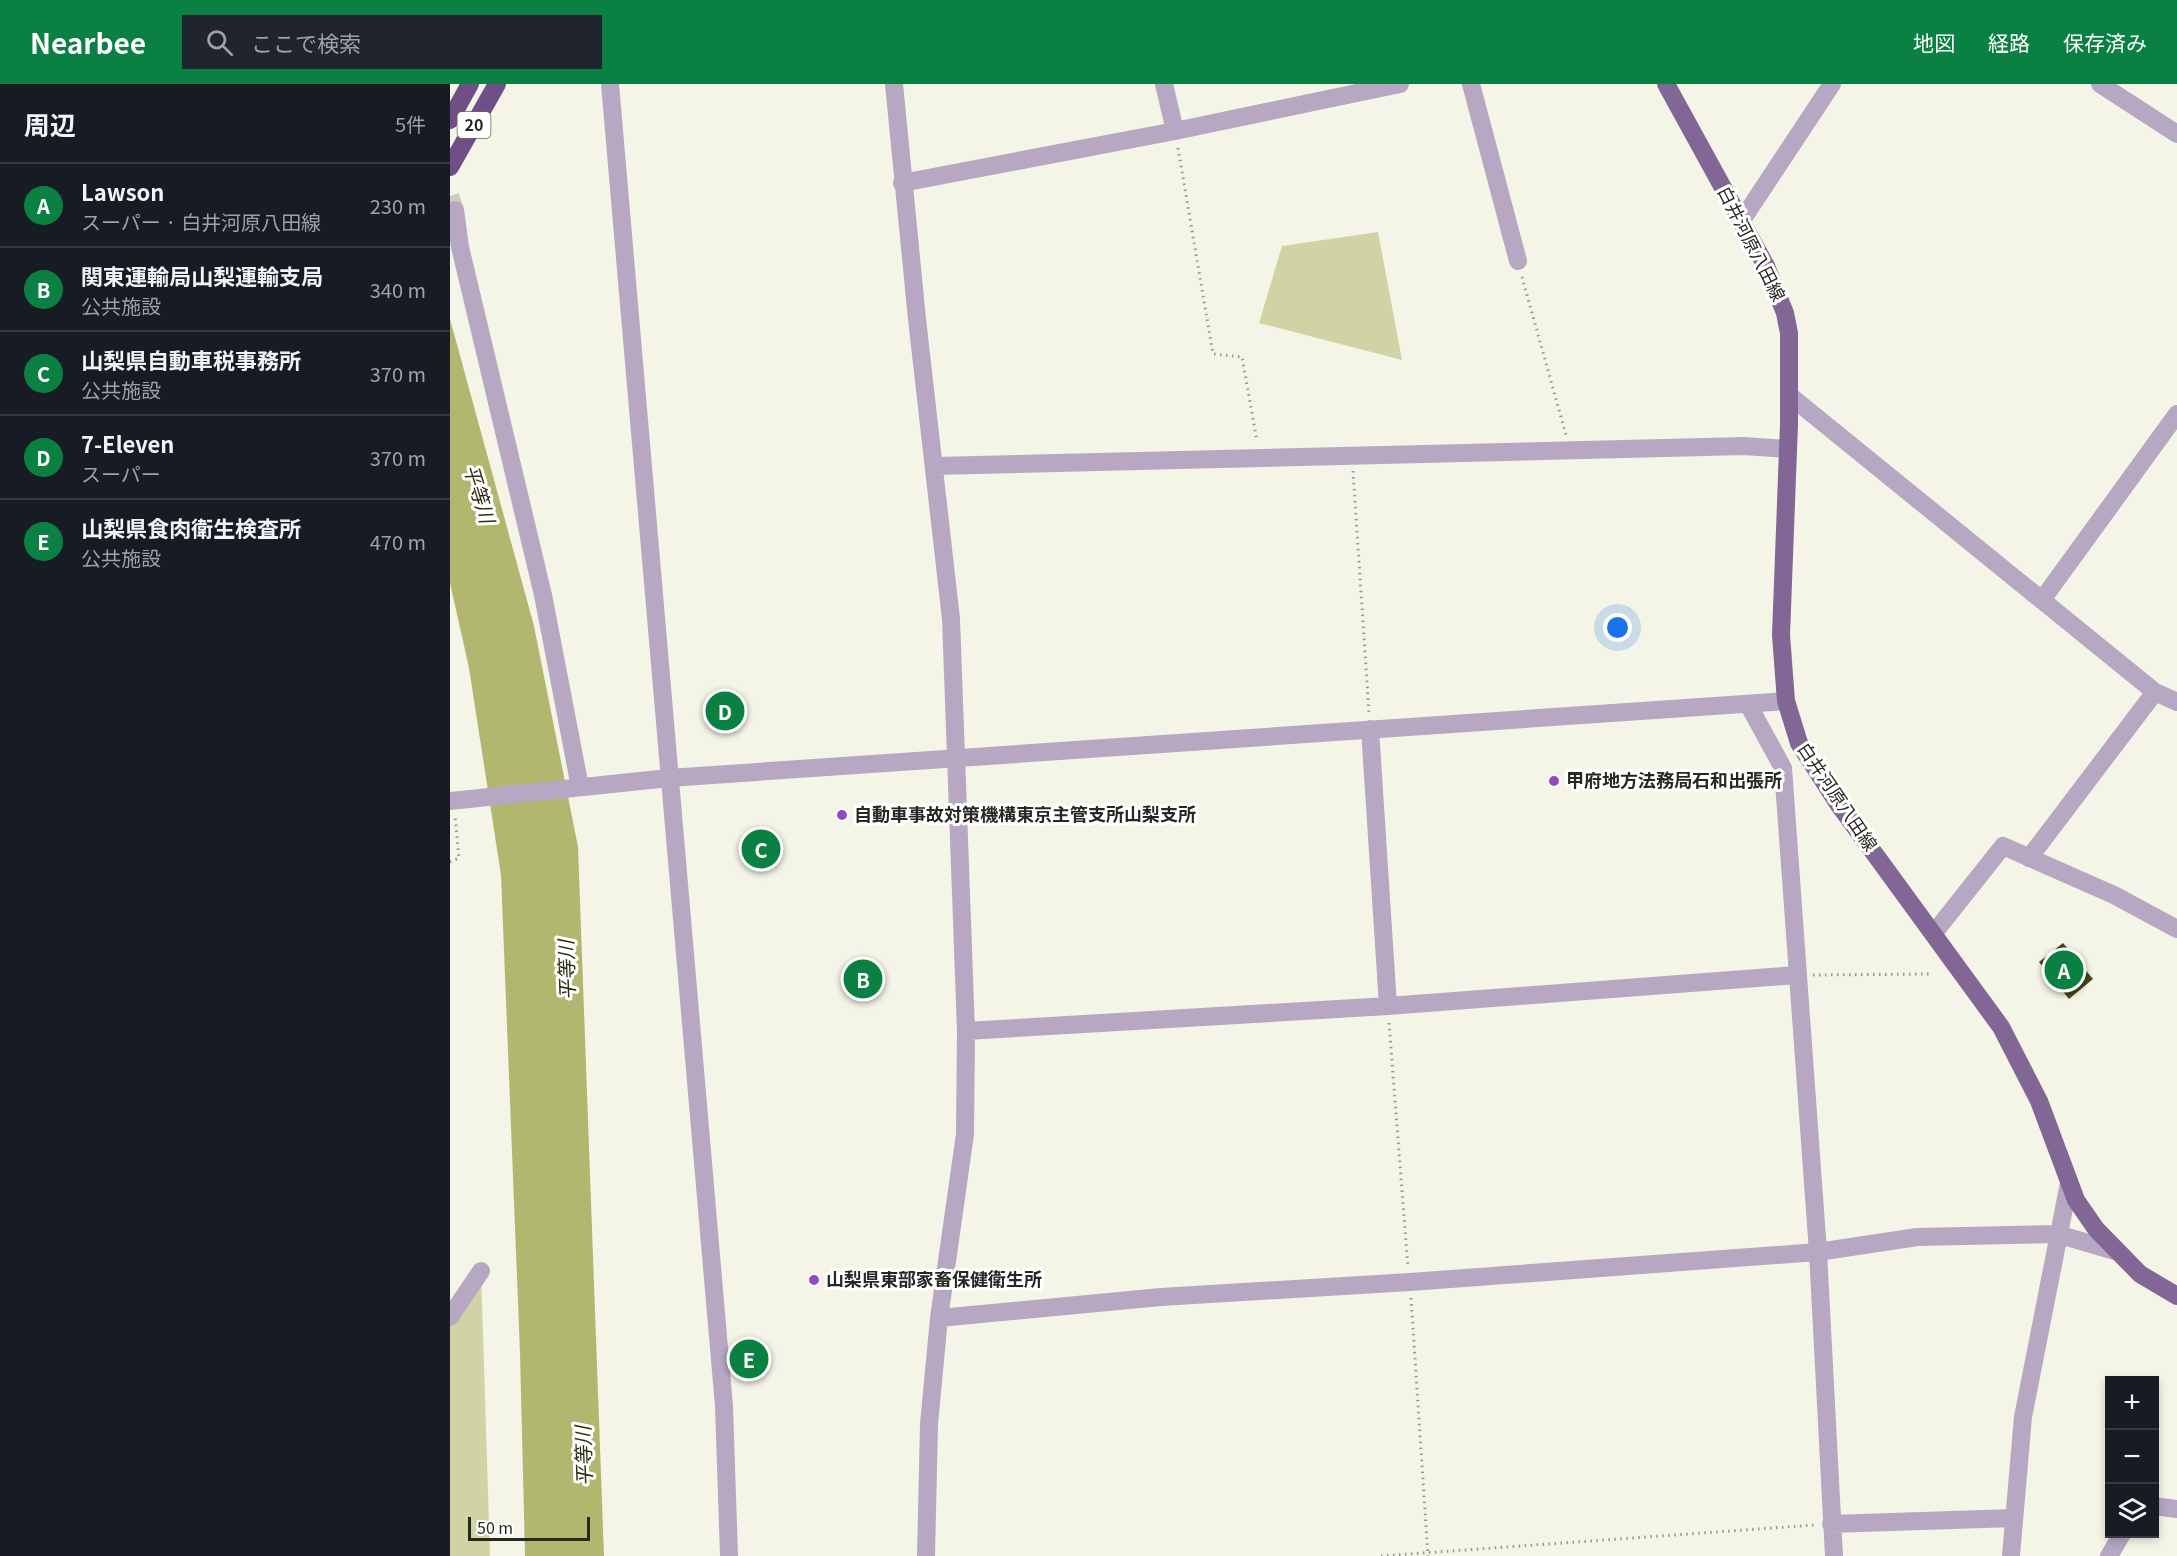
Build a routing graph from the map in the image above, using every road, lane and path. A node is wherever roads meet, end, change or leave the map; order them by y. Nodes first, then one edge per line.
1 (470, 84) edge
2 (497, 84) edge
3 (610, 84) edge
4 (894, 84) edge
5 (1164, 84) edge
6 (1400, 84) edge
7 (1472, 84) edge
8 (1666, 84) edge
9 (1809, 84) edge
10 (2100, 84) edge
11 (1827, 91) edge
12 (450, 120) edge
13 (1175, 131) junction
14 (2177, 134) edge
15 (450, 166) edge
16 (902, 183) junction
17 (455, 210) dead end
18 (1742, 220) junction
19 (1518, 261) joint
20 (1789, 395) junction
21 (2177, 414) edge
22 (1788, 449) junction
23 (1570, 452) junction
24 (1260, 456) junction
25 (1352, 458) junction
26 (935, 466) junction
27 (2042, 600) junction
28 (2169, 693) edge
29 (1786, 701) junction
30 (1748, 704) junction
31 (1370, 729) junction
32 (957, 757) junction
33 (669, 778) junction
34 (576, 787) junction
35 (452, 801) edge
36 (2029, 858) junction
37 (450, 862) edge
38 (2177, 929) edge
39 (1934, 933) junction
40 (1931, 974) dead end
41 (1796, 975) junction
42 (1388, 1006) junction
43 (966, 1031) junction
44 (2069, 1183) junction
45 (2057, 1234) junction
46 (2115, 1251) junction
47 (1818, 1252) junction
48 (481, 1271) dead end
49 (1410, 1282) junction
50 (2177, 1296) edge
51 (450, 1317) edge
52 (939, 1318) junction
53 (2159, 1507) edge
54 (2177, 1509) edge
55 (2013, 1518) junction
56 (1831, 1524) junction
57 (2119, 1538) edge
58 (1427, 1554) edge
59 (729, 1556) edge
60 (926, 1556) edge
61 (1381, 1556) edge
62 (1834, 1556) edge
63 (2011, 1556) edge
64 (2109, 1556) edge

1 - 12 highway, 20
2 - 15 highway, 20
3 - 33 street
4 - 16 street
5 - 13 street
6 - 13 street
7 - 19 street
8 - 18 main road, 白井河原八田線
9 - 11 street
10 - 14 street
11 - 18 street
13 - 16 street
13 - 24 path
16 - 26 street
17 - 34 street
18 - 20 main road, 白井河原八田線
19 - 23 path
20 - 22 main road, 白井河原八田線
20 - 27 street
21 - 27 street
22 - 23 street
22 - 29 main road, 白井河原八田線
23 - 25 street
24 - 25 street
24 - 26 street
25 - 31 path
26 - 32 street
27 - 28 street
28 - 36 street
29 - 30 street
29 - 39 main road, 白井河原八田線
30 - 31 street
30 - 41 street
31 - 32 street
31 - 42 street
32 - 33 street
32 - 43 street
33 - 34 street
33 - 59 street
34 - 35 street
35 - 37 path
36 - 38 street
36 - 39 street
39 - 44 main road, 白井河原八田線
40 - 41 path
41 - 42 street
41 - 47 street
42 - 43 street
42 - 49 path
43 - 52 street
44 - 45 street
44 - 46 main road, 白井河原八田線
45 - 46 street
45 - 47 street
45 - 55 street
46 - 50 main road, 白井河原八田線
47 - 49 street
47 - 56 street
48 - 51 street
49 - 52 street
49 - 58 path
52 - 60 street
53 - 54 street
55 - 56 street
55 - 63 street
56 - 58 path
56 - 62 street
57 - 64 street
58 - 61 path

